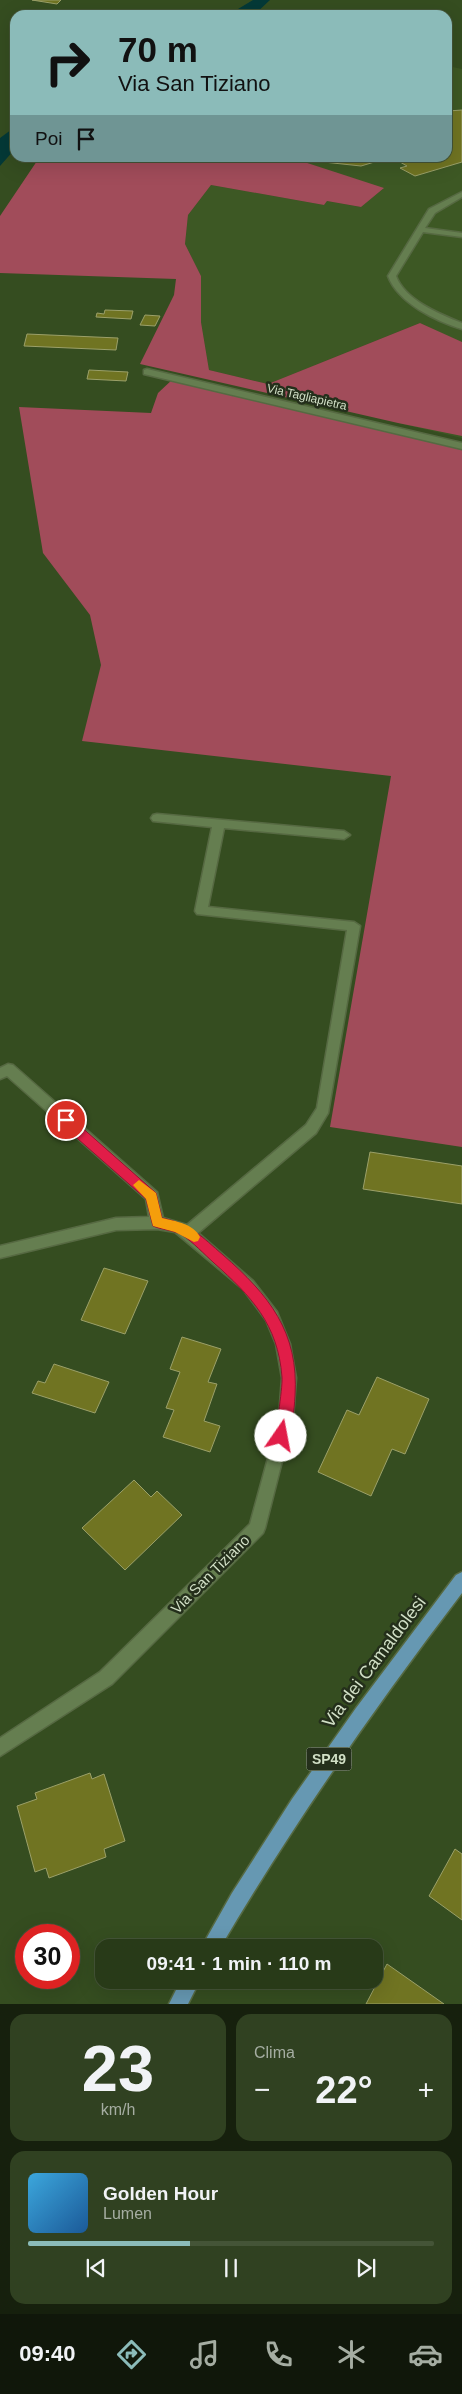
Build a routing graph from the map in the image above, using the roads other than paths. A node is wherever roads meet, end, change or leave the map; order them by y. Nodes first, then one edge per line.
1 (462, 194) edge
2 (422, 230) junction
3 (462, 235) edge
4 (462, 326) edge
5 (147, 372) dead end
6 (462, 446) edge
7 (157, 818) dead end
8 (219, 823) junction
9 (344, 835) dead end
10 (0, 1074) edge
11 (157, 1222) junction
12 (188, 1232) junction
13 (0, 1252) edge
14 (462, 1580) edge
15 (0, 1748) edge
16 (215, 1939) edge
17 (186, 1989) edge
18 (178, 2004) edge

1 - 2 street
2 - 3 street
2 - 4 street
5 - 6 street, Via Tagliapietra
7 - 8 street
8 - 9 street
8 - 12 street
10 - 11 street
11 - 12 street, Via San Tiziano
11 - 13 street, Via San Tiziano
12 - 15 street, Via San Tiziano
14 - 16 main road, Via dei Camaldolesi / SP49
17 - 18 main road

